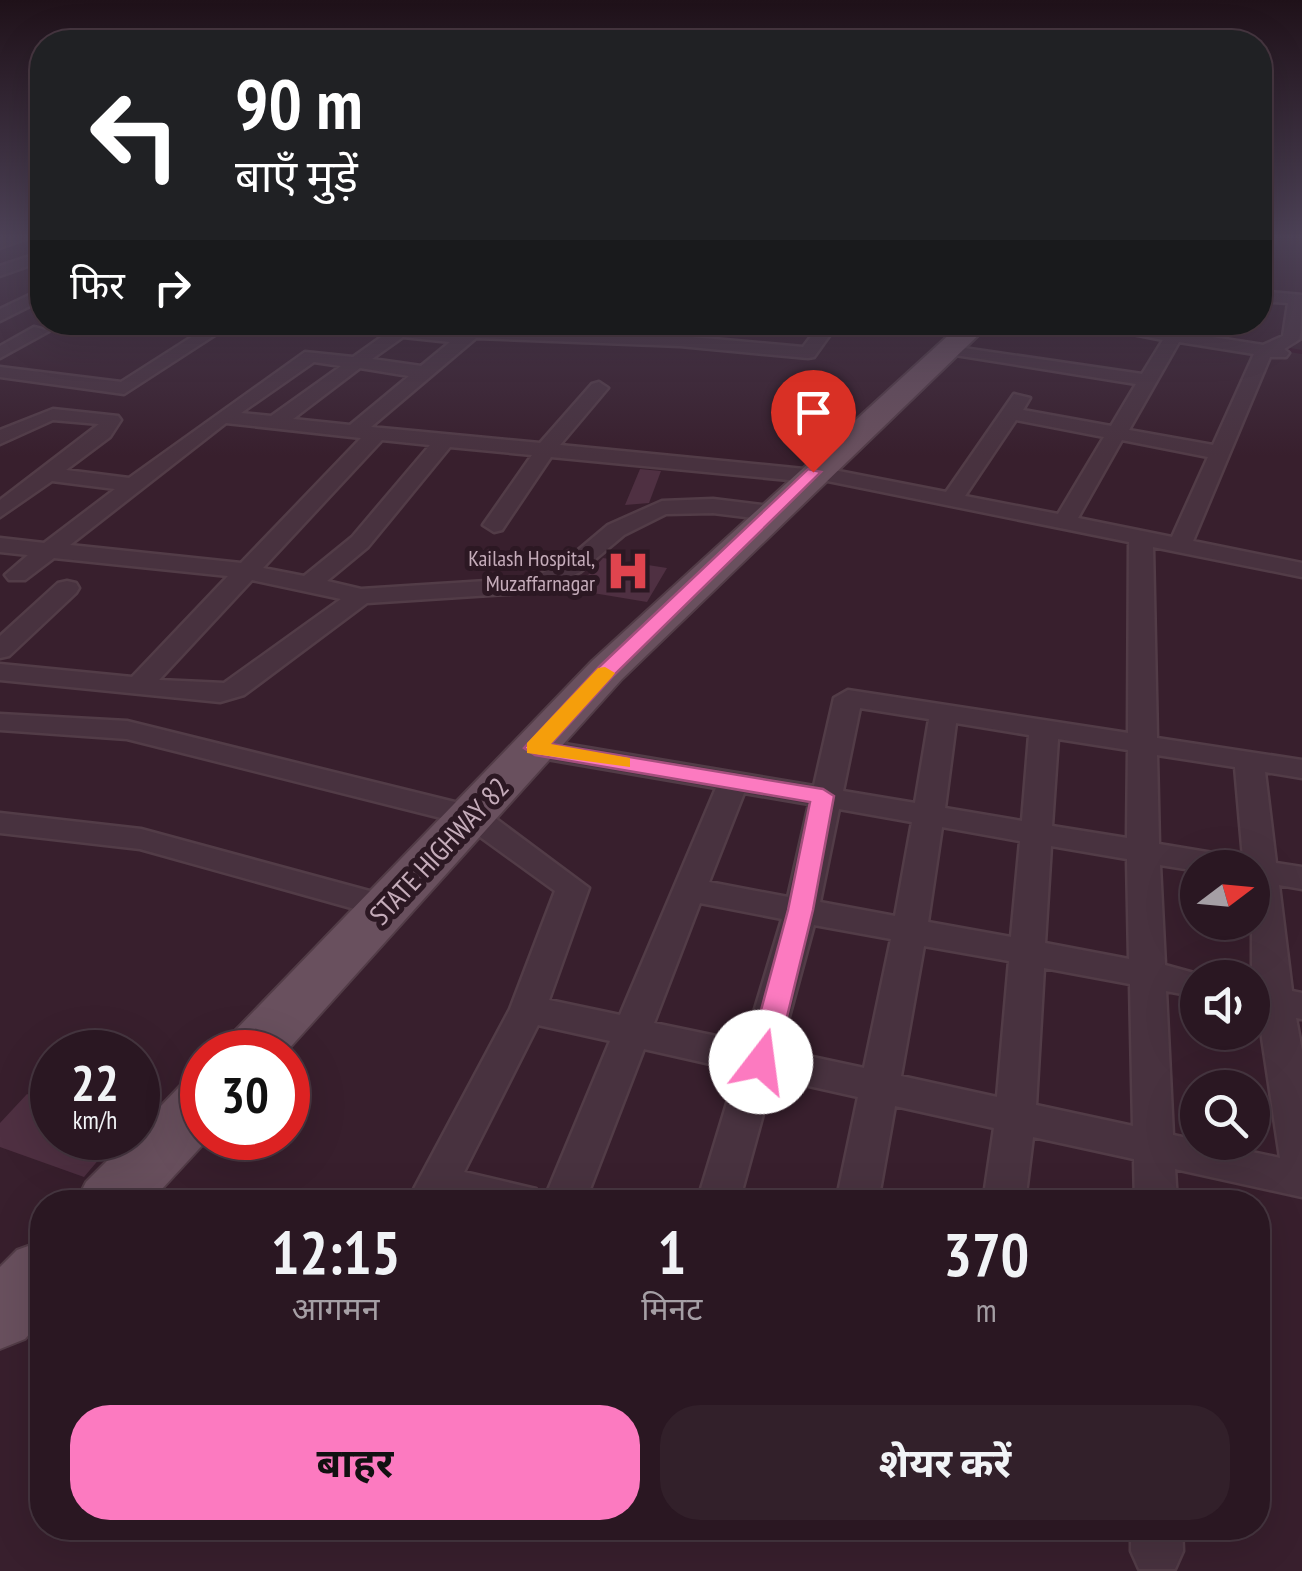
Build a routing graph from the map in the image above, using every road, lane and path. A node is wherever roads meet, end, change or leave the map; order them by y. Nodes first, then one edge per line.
1 (1297, 309) edge
2 (33, 335) edge
3 (207, 335) edge
4 (346, 335) edge
5 (394, 335) edge
6 (472, 335) edge
7 (558, 335) edge
8 (821, 335) edge
9 (1166, 335) edge
10 (964, 336) edge
11 (1173, 337) junction
12 (1270, 348) junction
13 (0, 353) edge
14 (311, 356) junction
15 (1302, 357) edge
16 (358, 363) junction
17 (0, 372) edge
18 (430, 373) junction
19 (1148, 380) junction
20 (599, 388) dead end
21 (222, 417) junction
22 (274, 423) junction
23 (365, 432) junction
24 (1116, 434) junction
25 (0, 438) edge
26 (446, 440) junction
27 (546, 449) junction
28 (1220, 453) junction
29 (46, 474) junction
30 (811, 474) junction
31 (131, 485) junction
32 (952, 499) junction
33 (0, 510) edge
34 (771, 513) junction
35 (1065, 521) junction
36 (494, 525) dead end
37 (1141, 536) junction
38 (1180, 544) junction
39 (0, 545) edge
40 (49, 548) junction
41 (1302, 570) edge
42 (245, 572) junction
43 (17, 574) dead end
44 (312, 582) junction
45 (67, 588) dead end
46 (361, 596) junction
47 (0, 650) edge
48 (0, 672) edge
49 (140, 684) junction
50 (944, 714) junction
51 (0, 722) edge
52 (1044, 729) junction
53 (1143, 744) junction
54 (535, 748) junction
55 (1249, 761) junction
56 (1302, 769) edge
57 (734, 781) junction
58 (823, 796) junction
59 (928, 815) junction
60 (472, 816) junction
61 (0, 822) edge
62 (1036, 834) junction
63 (1251, 850) edge
64 (1143, 852) junction
65 (1180, 858) edge
66 (1270, 872) edge
67 (1302, 878) edge
68 (689, 890) junction
69 (387, 907) junction
70 (801, 910) junction
71 (910, 931) junction
72 (1265, 940) edge
73 (1027, 952) junction
74 (1149, 974) junction
75 (1180, 980) edge
76 (1276, 1001) edge
77 (528, 1010) junction
78 (272, 1030) edge
79 (629, 1032) junction
80 (761, 1062) junction
81 (880, 1089) junction
82 (1016, 1119) junction
83 (180, 1127) edge
84 (1156, 1151) junction
85 (1302, 1166) edge
86 (1302, 1180) edge
87 (120, 1190) edge
88 (435, 1190) edge
89 (569, 1190) edge
90 (722, 1190) edge
91 (859, 1190) edge
92 (1006, 1190) edge
93 (1156, 1190) edge
94 (30, 1285) edge
95 (0, 1316) edge

1 - 12 street
2 - 13 street
3 - 17 street
4 - 14 street
5 - 16 street
6 - 18 street
7 - 8 street
9 - 11 street
10 - 19 street
10 - 30 main road, STATE HIGHWAY 82
11 - 12 street
11 - 19 street
12 - 15 street
12 - 28 street
14 - 16 street
14 - 21 street
16 - 18 street
16 - 22 street
18 - 23 street
19 - 24 street
20 - 27 street
21 - 22 street
21 - 31 street
22 - 23 street
23 - 26 street
23 - 42 street
24 - 28 street
24 - 32 street
24 - 35 street
25 - 29 street
26 - 27 street
26 - 44 street
27 - 30 street
27 - 36 street
28 - 38 street
29 - 31 street
29 - 33 street
30 - 32 street
30 - 34 main road, STATE HIGHWAY 82
31 - 40 street
32 - 35 street
34 - 46 street
34 - 54 main road, STATE HIGHWAY 82
35 - 37 street
37 - 38 street
37 - 53 street
38 - 41 street
39 - 40 street
40 - 42 street
40 - 43 street
42 - 44 street
42 - 49 street
44 - 46 street
45 - 47 street
46 - 49 street
48 - 49 street
50 - 52 street
50 - 58 street
50 - 59 street
51 - 60 street
52 - 53 street
52 - 62 street
53 - 55 street
53 - 64 street
54 - 57 street
54 - 60 main road, STATE HIGHWAY 82
55 - 56 street
55 - 63 street
57 - 58 street
57 - 68 street
58 - 59 street
58 - 70 street
59 - 62 street
59 - 71 street
60 - 69 main road, STATE HIGHWAY 82
60 - 77 street
61 - 69 street
62 - 64 street
62 - 73 street
64 - 65 street
64 - 74 street
66 - 67 street
68 - 70 street
68 - 79 street
69 - 78 main road, STATE HIGHWAY 82
70 - 71 street
70 - 80 street
71 - 73 street
71 - 81 street
72 - 76 street
73 - 74 street
73 - 82 street
74 - 75 street
74 - 84 street
76 - 85 street
77 - 79 street
77 - 88 street
79 - 80 street
79 - 89 street
80 - 81 street
80 - 90 street
81 - 82 street
81 - 91 street
82 - 84 street
82 - 92 street
83 - 87 main road
84 - 86 street
84 - 93 street
94 - 95 main road

